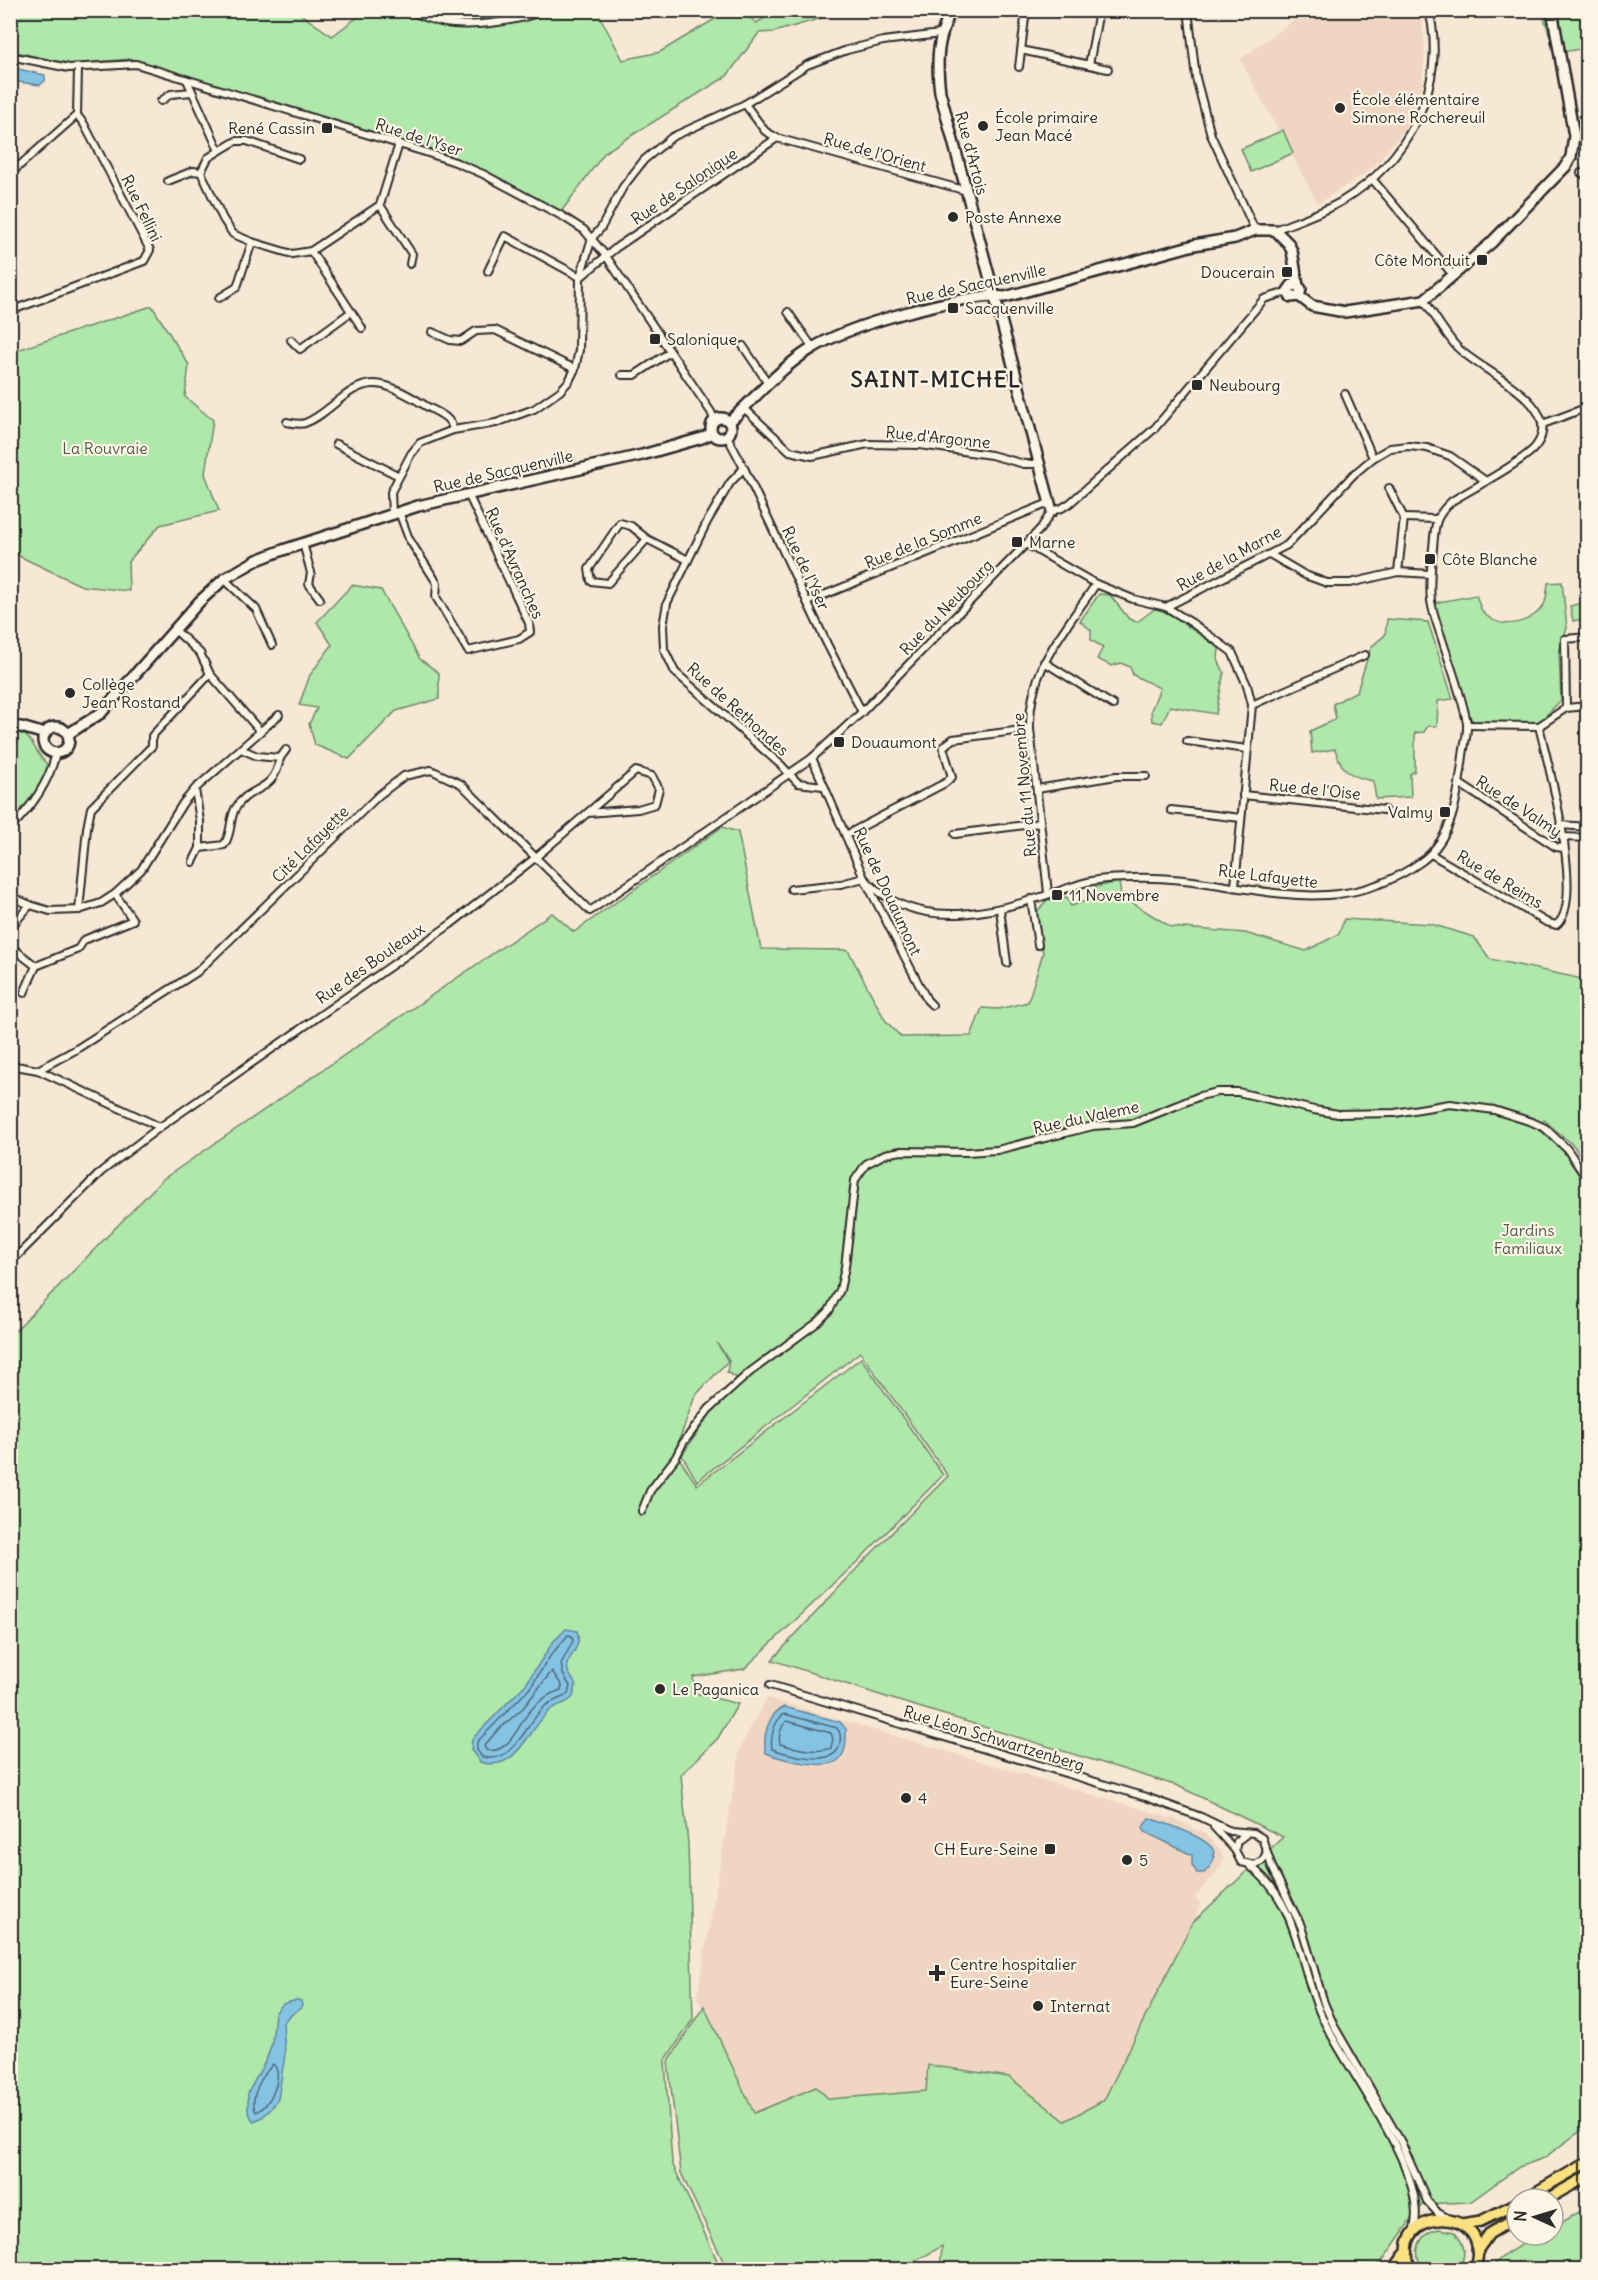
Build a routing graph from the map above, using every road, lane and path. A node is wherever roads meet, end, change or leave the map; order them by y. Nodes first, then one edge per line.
1 (408, 10) edge
2 (544, 10) edge
3 (951, 10) edge
4 (1026, 10) edge
5 (1188, 10) edge
6 (1429, 10) edge
7 (1552, 10) edge
8 (1098, 16) dead end
9 (940, 34) junction
10 (1022, 50) junction
11 (10, 56) edge
12 (1089, 65) junction
13 (1019, 67) dead end
14 (78, 68) junction
15 (1108, 69) dead end
16 (187, 80) junction
17 (192, 92) junction
18 (161, 101) dead end
19 (745, 104) junction
20 (77, 115) junction
21 (777, 138) junction
22 (399, 144) junction
23 (219, 151) junction
24 (299, 159) dead end
25 (201, 172) junction
26 (10, 174) edge
27 (1373, 180) junction
28 (168, 181) dead end
29 (967, 191) junction
30 (380, 205) junction
31 (1255, 230) junction
32 (1275, 230) junction
33 (592, 238) junction
34 (252, 242) junction
35 (310, 251) junction
36 (606, 256) junction
37 (410, 264) dead end
38 (488, 271) dead end
39 (1454, 276) junction
40 (580, 277) junction
41 (1298, 291) junction
42 (1287, 292) joint
43 (994, 296) junction
44 (219, 298) dead end
45 (1424, 300) junction
46 (10, 311) edge
47 (351, 312) junction
48 (788, 312) dead end
49 (362, 328) dead end
50 (432, 332) dead end
51 (291, 340) dead end
52 (744, 346) dead end
53 (813, 348) junction
54 (670, 352) junction
55 (575, 369) junction
56 (622, 375) dead end
57 (768, 383) junction
58 (1345, 394) dead end
59 (1587, 407) edge
60 (744, 408) junction
61 (714, 420) junction
62 (287, 422) dead end
63 (729, 422) junction
64 (1543, 424) junction
65 (453, 430) junction
66 (712, 433) junction
67 (726, 436) junction
68 (336, 444) dead end
69 (1373, 458) junction
70 (1039, 464) junction
71 (744, 468) junction
72 (399, 476) junction
73 (1486, 481) junction
74 (1389, 488) dead end
75 (468, 494) junction
76 (1051, 507) junction
77 (395, 513) junction
78 (1404, 518) junction
79 (1436, 519) junction
80 (647, 539) junction
81 (303, 543) junction
82 (1026, 544) junction
83 (1271, 555) junction
84 (688, 560) junction
85 (1398, 573) junction
86 (1430, 574) junction
87 (224, 579) junction
88 (1096, 584) junction
89 (320, 598) dead end
90 (807, 602) junction
91 (1166, 607) junction
92 (175, 630) junction
93 (1587, 637) edge
94 (272, 645) dead end
95 (1365, 656) dead end
96 (1044, 662) junction
97 (210, 674) junction
98 (1113, 705) dead end
99 (1252, 705) junction
100 (1587, 706) edge
101 (1566, 708) junction
102 (862, 712) junction
103 (279, 715) dead end
104 (1467, 725) junction
105 (1539, 726) junction
106 (10, 727) edge
107 (1030, 729) junction
108 (260, 731) junction
109 (45, 734) junction
110 (68, 734) junction
111 (1187, 741) dead end
112 (241, 749) junction
113 (1247, 749) junction
114 (286, 750) dead end
115 (56, 753) junction
116 (280, 758) junction
117 (812, 758) junction
118 (789, 775) junction
119 (1146, 776) dead end
120 (1460, 784) junction
121 (823, 786) junction
122 (195, 789) junction
123 (1037, 789) junction
124 (1243, 795) junction
125 (1171, 810) dead end
126 (1384, 810) dead end
127 (588, 813) junction
128 (1241, 818) junction
129 (1040, 824) junction
130 (1560, 825) junction
131 (1587, 827) edge
132 (10, 828) edge
133 (956, 834) dead end
134 (846, 835) junction
135 (1562, 837) junction
136 (1587, 838) edge
137 (200, 848) junction
138 (1564, 848) junction
139 (1431, 854) junction
140 (535, 858) junction
141 (193, 862) dead end
142 (864, 878) junction
143 (1235, 886) junction
144 (792, 889) dead end
145 (1048, 893) junction
146 (115, 894) junction
147 (10, 896) edge
148 (1031, 899) junction
149 (30, 905) junction
150 (1000, 909) junction
151 (79, 910) junction
152 (590, 911) joint
153 (10, 928) edge
154 (1038, 945) dead end
155 (10, 946) edge
156 (1007, 963) dead end
157 (36, 966) junction
158 (24, 993) dead end
159 (932, 1005) dead end
160 (10, 1065) edge
161 (38, 1070) junction
162 (160, 1127) junction
163 (1587, 1180) edge
164 (10, 1263) edge
165 (642, 1511) dead end
166 (770, 1685) dead end
167 (1209, 1822) junction
168 (1249, 1833) junction
169 (1234, 1850) junction
170 (1267, 1851) junction
171 (1250, 1866) junction
172 (1587, 2162) edge
173 (1587, 2176) edge
174 (1544, 2187) edge
175 (1565, 2189) edge
176 (1505, 2209) edge
177 (1450, 2219) junction
178 (1461, 2224) junction
179 (1505, 2224) edge
180 (1412, 2235) junction
181 (1477, 2251) junction
182 (1407, 2252) junction
183 (1394, 2270) edge
184 (1411, 2270) edge
185 (1474, 2270) edge

1 - 2 street
3 - 9 street, Rue d'Artois
4 - 10 street
5 - 31 street
6 - 27 street
7 - 39 street
8 - 12 street
9 - 19 street
9 - 29 street, Rue d'Artois
10 - 12 street
10 - 13 street
11 - 14 street, Rue de l'Yser
12 - 15 street
14 - 16 street, Rue de l'Yser
14 - 20 street
16 - 17 street
16 - 22 street, Rue de l'Yser
17 - 18 street
17 - 23 street
19 - 21 street
19 - 33 street
20 - 26 street
20 - 46 street, Rue Fellini
21 - 29 street, Rue de l'Orient
21 - 36 street, Rue de Salonique
22 - 30 street
22 - 33 street, Rue de l'Yser
23 - 24 street
23 - 25 street
25 - 28 street
25 - 34 street
27 - 32 street
27 - 39 street
29 - 43 street, Rue d'Artois
30 - 35 street
30 - 37 street
31 - 32 street, Rue de Sacquenville
31 - 43 street, Rue de Sacquenville
32 - 41 street
33 - 36 street, Rue de l'Yser
33 - 40 street
34 - 35 street
34 - 44 street
35 - 47 street
36 - 40 street, Rue de Salonique
36 - 54 street, Rue de l'Yser
38 - 40 street
39 - 45 street
40 - 55 street
41 - 42 street
41 - 45 street
42 - 76 street, Rue du Neubourg
43 - 53 street, Rue de Sacquenville
43 - 70 street, Rue d'Artois
45 - 64 street
47 - 49 street
47 - 51 street
48 - 53 street
50 - 55 street
52 - 57 street
53 - 57 street, Rue de Sacquenville
54 - 56 street
54 - 61 street, Rue de l'Yser
55 - 65 street
57 - 60 street, Rue de Sacquenville
58 - 69 street
59 - 64 street
60 - 63 street, Rue de Sacquenville
60 - 70 street, Rue d'Argonne
61 - 63 street
61 - 66 street
62 - 65 street
63 - 67 street
64 - 73 street
65 - 72 street
66 - 67 street
66 - 75 street, Rue de Sacquenville
67 - 71 street, Rue de l'Yser
68 - 72 street
69 - 73 street, Rue de la Marne
69 - 83 street, Rue de la Marne
70 - 76 street, Rue d'Artois
71 - 84 street, Rue de Rethondes
71 - 90 street, Rue de l'Yser
72 - 77 street
73 - 79 street
74 - 78 street
75 - 77 street, Rue de Sacquenville
75 - 77 street, Rue d'Avranches
76 - 82 street, Rue du Neubourg
76 - 90 street, Rue de la Somme
77 - 81 street, Rue de Sacquenville
78 - 79 street
78 - 85 street
79 - 86 street
80 - 80 street
80 - 84 street
81 - 87 street, Rue de Sacquenville
81 - 89 street
82 - 88 street, Rue de la Marne
82 - 102 street, Rue du Neubourg
83 - 85 street
83 - 91 street, Rue de la Marne
84 - 118 street, Rue de Rethondes
85 - 86 street
86 - 104 street
87 - 92 street, Rue de Sacquenville
87 - 94 street
88 - 91 street, Rue de la Marne
88 - 96 street, Rue du 11 Novembre
90 - 102 street, Rue de l'Yser
91 - 99 street
92 - 97 street
92 - 110 street, Rue de Sacquenville
93 - 101 street
95 - 99 street
96 - 98 street
96 - 107 street, Rue du 11 Novembre
97 - 108 street
97 - 151 street
99 - 113 street
100 - 101 street
101 - 105 street
102 - 117 street, Rue du Neubourg
103 - 108 street
104 - 105 street
104 - 120 street, Rue Lafayette
105 - 130 street
106 - 109 street
107 - 123 street, Rue du 11 Novembre
107 - 134 street
108 - 112 street
109 - 110 street
109 - 115 street
110 - 115 street
111 - 113 street
112 - 116 street
112 - 122 street
113 - 124 street
114 - 116 street
115 - 132 street
116 - 137 street
117 - 118 street, Rue du Neubourg
117 - 121 street, Rue de Douaumont
118 - 121 street
118 - 152 street, Rue du Neubourg
119 - 123 street
120 - 138 street, Rue de Valmy
120 - 139 street, Rue Lafayette
121 - 134 street, Rue de Douaumont
122 - 137 street
122 - 146 street
123 - 129 street, Rue du 11 Novembre
124 - 126 street, Rue de l'Oise
124 - 128 street
125 - 128 street
127 - 127 street, Rue des Bouleaux
127 - 140 street, Rue des Bouleaux
128 - 143 street
129 - 133 street
129 - 145 street, Rue du 11 Novembre
130 - 131 street
130 - 135 street
134 - 142 street, Rue de Douaumont
135 - 136 street
135 - 138 street
137 - 141 street
138 - 139 street, Rue de Reims
139 - 143 street, Rue Lafayette
140 - 152 street, Cité Lafayette
140 - 161 street, Cité Lafayette
140 - 162 street, Rue des Bouleaux
142 - 144 street
142 - 150 street, Rue Lafayette
142 - 159 street, Rue de Douaumont
143 - 145 street, Rue Lafayette
145 - 148 street, Rue Lafayette
146 - 151 street
146 - 157 street
147 - 149 street
148 - 150 street, Rue Lafayette
148 - 154 street
149 - 151 street
149 - 153 street
150 - 156 street
155 - 157 street
157 - 158 street
160 - 161 street
161 - 162 street
162 - 164 street, Rue des Bouleaux
163 - 165 street, Rue du Valeme
166 - 167 street, Rue Léon Schwartzenberg
167 - 168 street, Rue Léon Schwartzenberg
167 - 169 street, Rue Léon Schwartzenberg
168 - 169 street
168 - 170 street
169 - 171 street
170 - 171 street
170 - 177 street
171 - 180 street
172 - 174 main road
173 - 175 main road
176 - 178 main road
177 - 178 main road
177 - 180 main road
178 - 181 main road
179 - 181 main road
180 - 182 main road
181 - 185 main road
182 - 183 highway
182 - 184 main road

